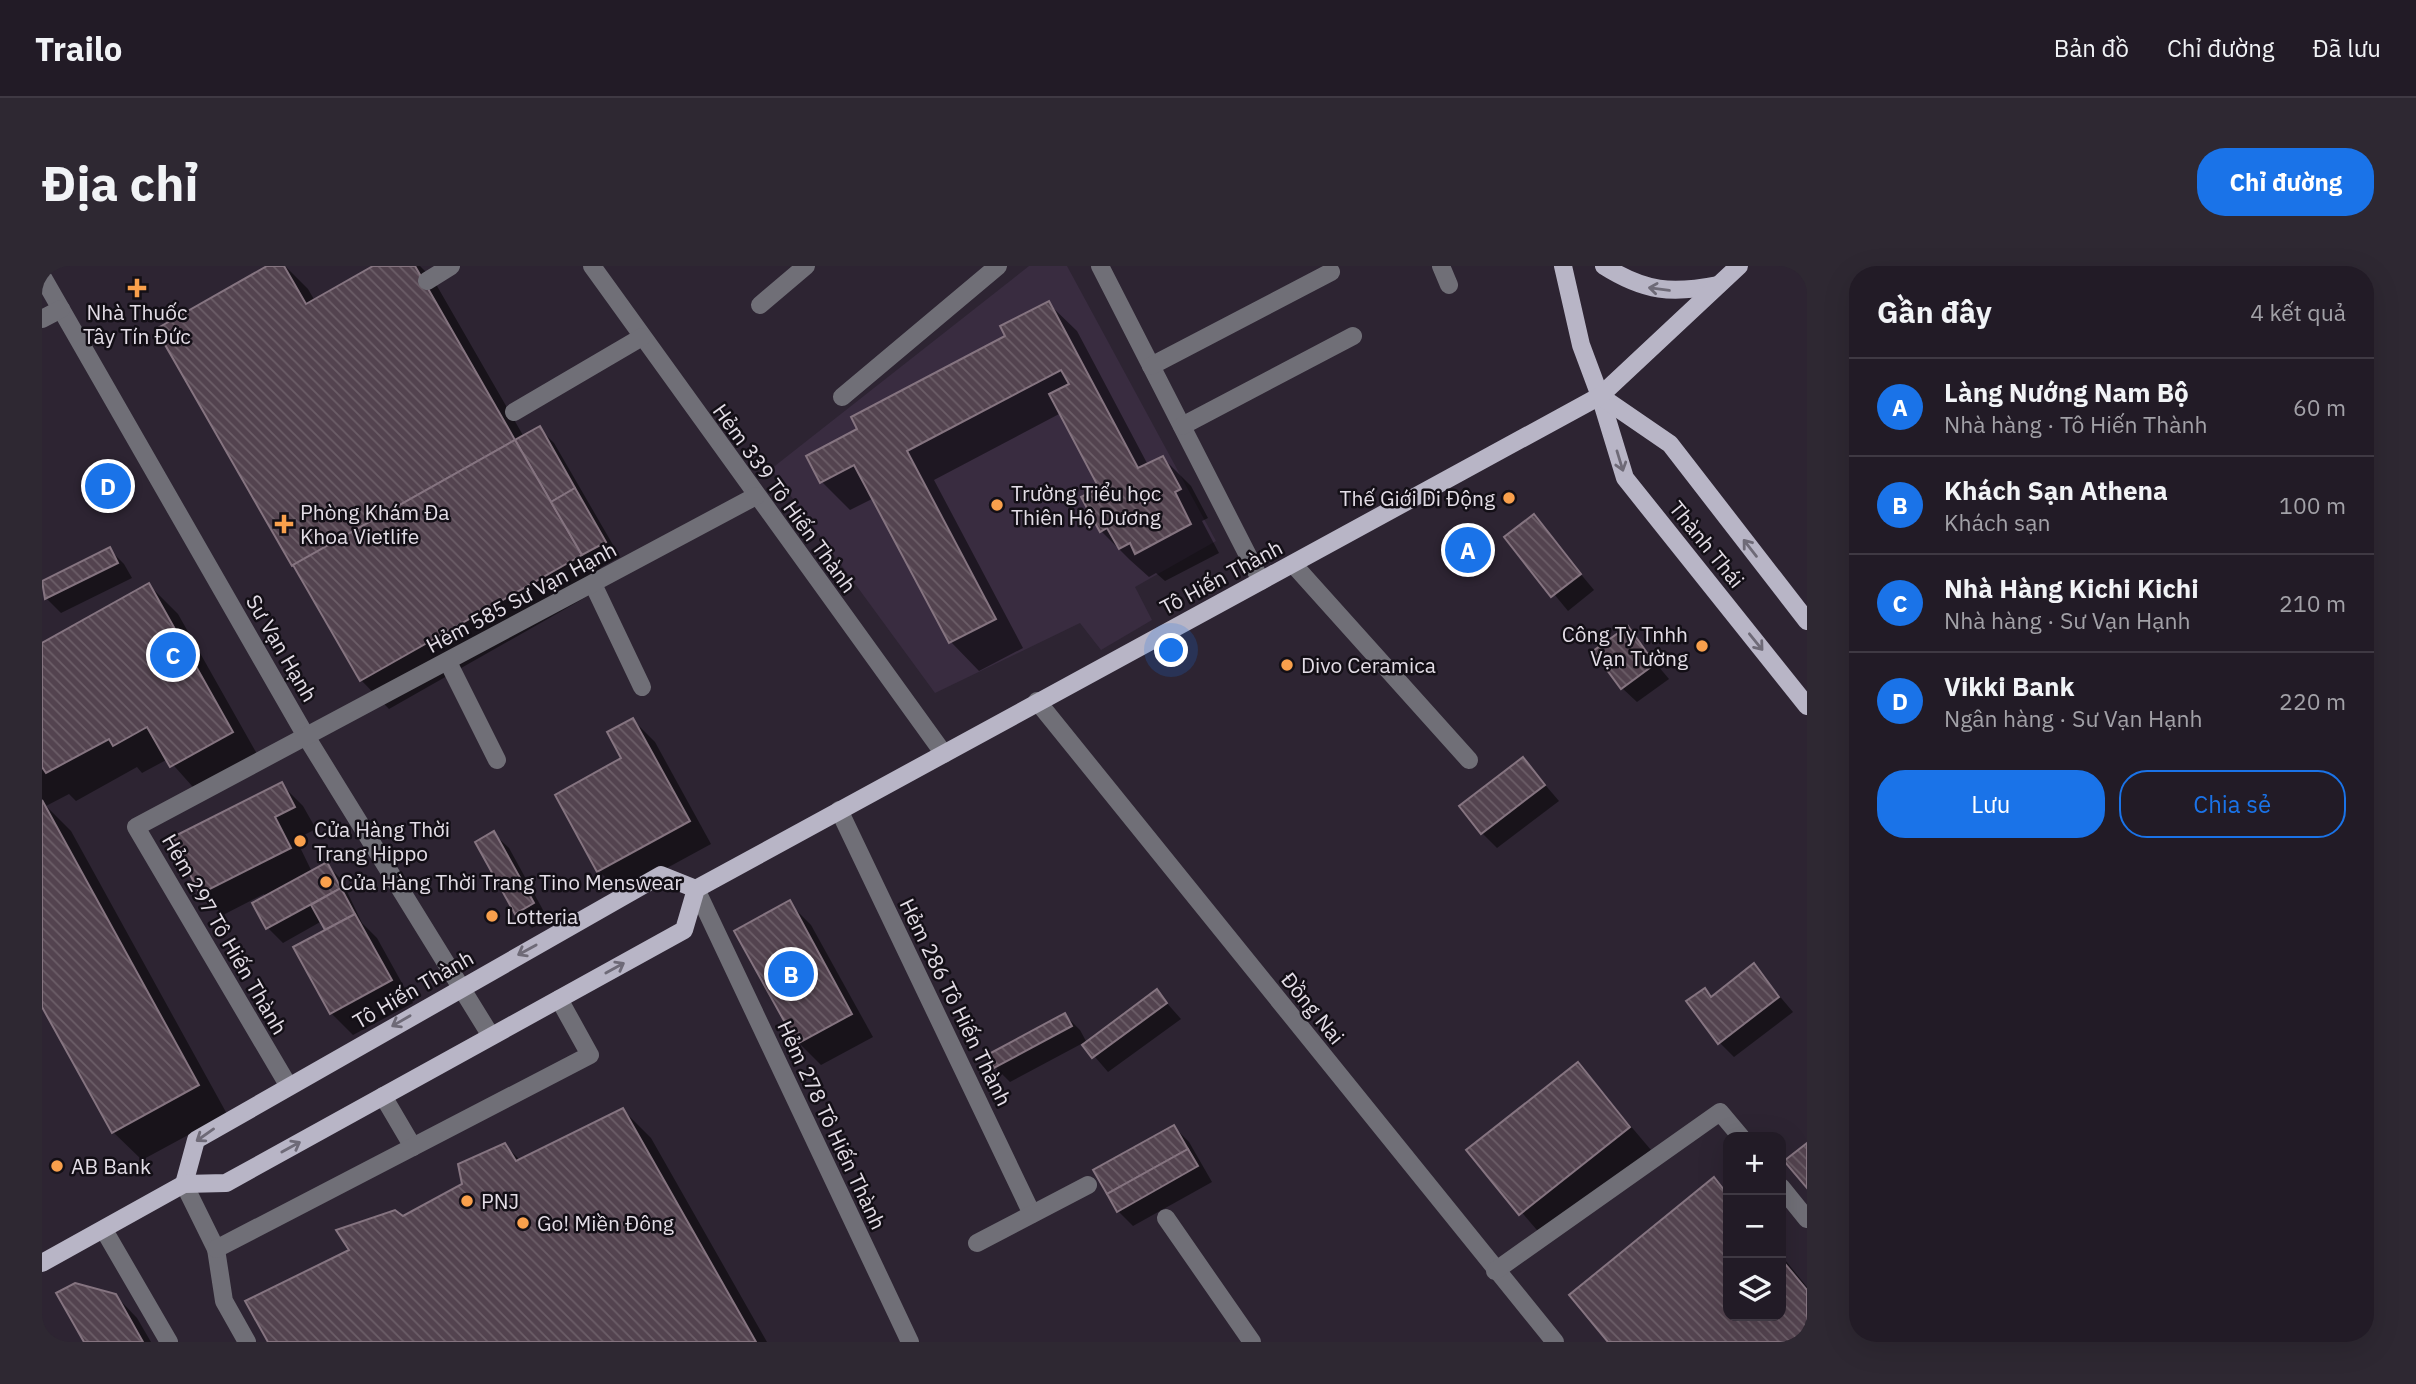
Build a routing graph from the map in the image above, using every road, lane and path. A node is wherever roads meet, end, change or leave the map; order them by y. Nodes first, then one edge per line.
1 (451, 266) edge
2 (592, 266) edge
3 (806, 266) edge
4 (998, 266) edge
5 (1100, 266) edge
6 (1441, 266) edge
7 (1563, 266) edge
8 (1604, 266) edge
9 (1738, 266) edge
10 (1331, 272) dead end
11 (42, 276) edge
12 (427, 281) dead end
13 (1449, 285) dead end
14 (1718, 285) junction
15 (760, 305) dead end
16 (61, 309) junction
17 (42, 319) edge
18 (1353, 336) dead end
19 (642, 337) junction
20 (1151, 366) junction
21 (1600, 396) junction
22 (842, 397) dead end
23 (514, 412) dead end
24 (1182, 426) junction
25 (756, 496) junction
26 (1293, 564) junction
27 (1261, 582) junction
28 (593, 584) junction
29 (1807, 621) edge
30 (448, 662) junction
31 (642, 687) dead end
32 (1037, 701) junction
33 (1807, 706) edge
34 (307, 737) junction
35 (944, 754) junction
36 (1469, 760) dead end
37 (497, 761) dead end
38 (839, 810) junction
39 (696, 889) junction
40 (461, 987) junction
41 (559, 999) junction
42 (491, 1037) junction
43 (288, 1086) junction
44 (383, 1096) junction
45 (1737, 1132) edge
46 (413, 1147) junction
47 (184, 1184) junction
48 (1088, 1185) dead end
49 (1786, 1192) edge
50 (1032, 1214) junction
51 (1166, 1218) dead end
52 (1807, 1219) edge
53 (104, 1230) junction
54 (977, 1243) dead end
55 (216, 1249) junction
56 (42, 1263) edge
57 (1495, 1271) junction
58 (169, 1342) edge
59 (247, 1342) edge
60 (910, 1342) edge
61 (1252, 1342) edge
62 (1555, 1342) edge

1 - 12 street
2 - 19 street, Hẻm 339 Tô Hiến Thành
3 - 15 street
4 - 22 street
5 - 20 street
6 - 13 street
7 - 21 main road, Thành Thái
14 -> 8 main road
9 - 14 main road, Tô Hiến Thành
10 - 20 street
11 - 16 street, Sư Vạn Hạnh
14 - 21 main road, Tô Hiến Thành
16 - 17 street
16 - 34 street, Sư Vạn Hạnh
18 - 24 street
19 - 23 street
19 - 25 street, Hẻm 339 Tô Hiến Thành
20 - 24 street
21 - 26 main road, Tô Hiến Thành
29 -> 21 main road, Thành Thái
21 -> 33 main road, Thành Thái
24 - 27 street
25 - 28 street, Hẻm 585 Sư Vạn Hạnh
25 - 35 street, Hẻm 339 Tô Hiến Thành
26 - 27 main road, Tô Hiến Thành
26 - 36 street
27 - 32 main road, Tô Hiến Thành
28 - 30 street, Hẻm 585 Sư Vạn Hạnh
28 - 31 street
30 - 34 street, Hẻm 585 Sư Vạn Hạnh
30 - 37 street
32 - 35 main road, Tô Hiến Thành
32 - 57 street, Đồng Nai
34 - 40 street, Sư Vạn Hạnh
34 - 43 street, Hẻm 297 Tô Hiến Thành
35 - 38 main road, Tô Hiến Thành
38 - 39 main road, Tô Hiến Thành
38 - 50 street, Hẻm 286 Tô Hiến Thành
39 -> 40 main road, Tô Hiến Thành
41 -> 39 main road
39 - 60 street, Hẻm 278 Tô Hiến Thành
40 - 42 street, Sư Vạn Hạnh
40 -> 43 main road, Tô Hiến Thành
41 - 42 main road
41 - 46 street
42 - 44 main road
43 -> 47 main road, Tô Hiến Thành
44 - 46 street
47 -> 44 main road
45 - 57 street
46 - 55 street
47 - 53 main road
47 - 55 street
48 - 50 street
49 - 52 street
50 - 54 street
51 - 61 street
53 - 56 main road
53 - 58 street
55 - 59 street
57 - 62 street, Đồng Nai

